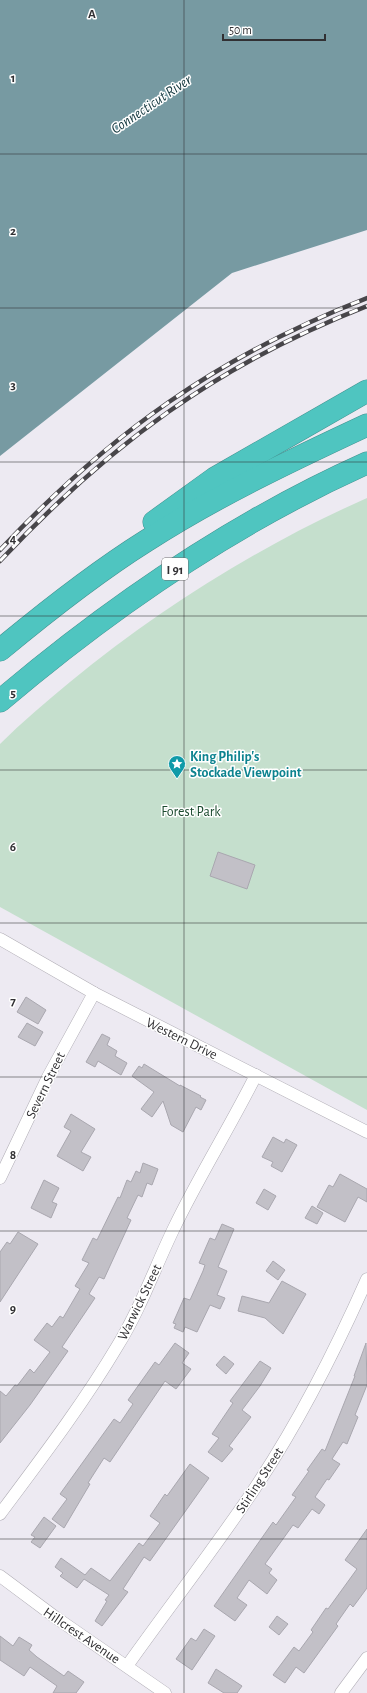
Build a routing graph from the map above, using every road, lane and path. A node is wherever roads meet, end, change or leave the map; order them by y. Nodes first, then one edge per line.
1 (367, 391) edge
2 (367, 425) edge
3 (367, 463) edge
4 (102, 570) junction
5 (0, 650) edge
6 (0, 701) edge
7 (0, 939) edge
8 (94, 993) junction
9 (256, 1075) junction
10 (367, 1132) edge
11 (0, 1178) edge
12 (367, 1279) edge
13 (0, 1514) edge
14 (0, 1576) edge
15 (367, 1658) edge
16 (127, 1666) junction
17 (165, 1693) edge
18 (341, 1693) edge

1 - 4 highway
2 - 4 highway
3 - 6 highway, I 91
4 - 5 highway
7 - 8 street, Western Drive
8 - 9 street, Western Drive
8 - 11 street, Severn Street
9 - 10 street, Western Drive
9 - 13 street, Warwick Street
12 - 16 street, Stirling Street
14 - 16 street, Hillcrest Avenue
15 - 18 street
16 - 17 street, Hillcrest Avenue

